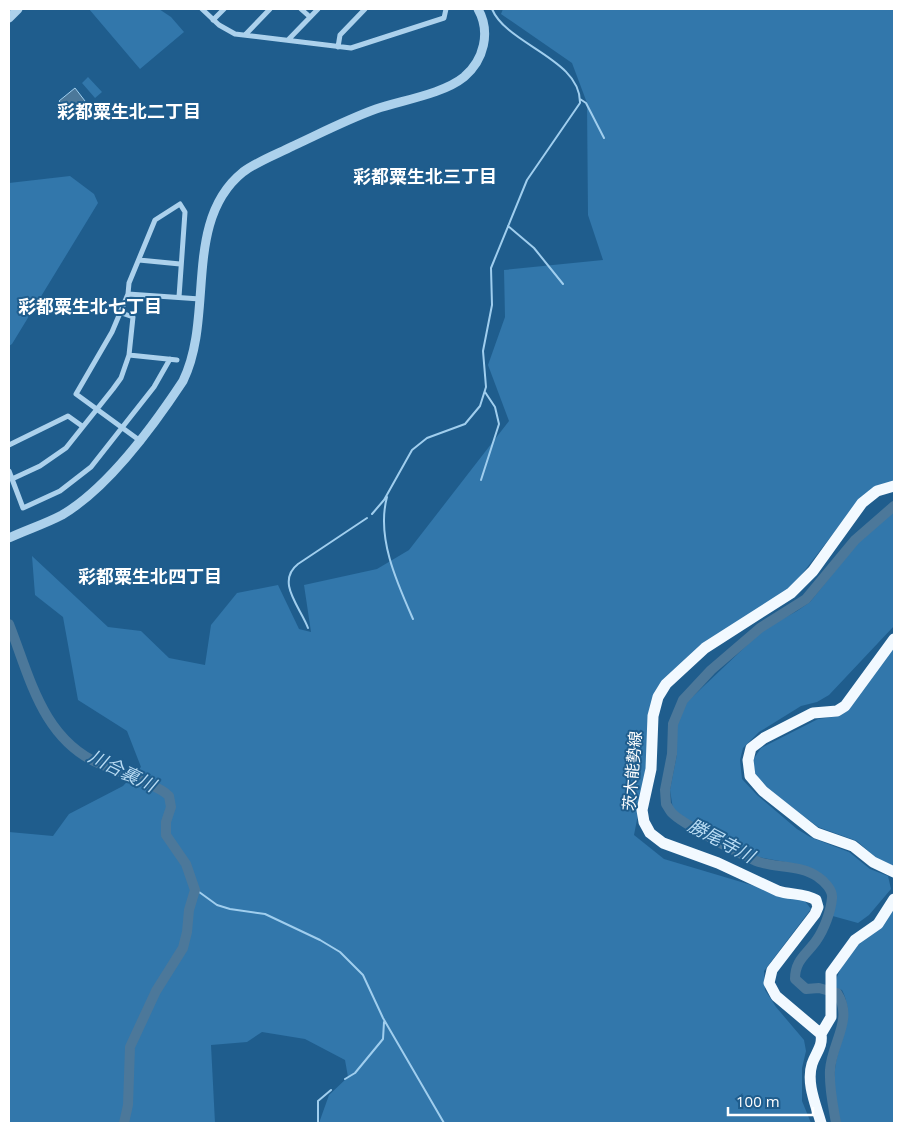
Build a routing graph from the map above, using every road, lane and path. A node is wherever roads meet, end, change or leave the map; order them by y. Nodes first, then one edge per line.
1 (18, 9) edge
2 (202, 9) edge
3 (224, 9) edge
4 (270, 9) edge
5 (301, 9) edge
6 (318, 9) edge
7 (365, 9) edge
8 (446, 9) edge
9 (478, 9) edge
10 (310, 17) junction
11 (9, 18) edge
12 (213, 20) junction
13 (245, 35) junction
14 (288, 40) junction
15 (338, 47) junction
16 (139, 260) junction
17 (180, 264) junction
18 (128, 294) junction
19 (179, 298) junction
20 (200, 299) junction
21 (119, 312) junction
22 (129, 356) junction
23 (170, 359) junction
24 (177, 360) dead end
25 (97, 410) junction
26 (82, 426) junction
27 (122, 428) junction
28 (139, 440) junction
29 (9, 445) edge
30 (9, 471) edge
31 (12, 479) junction
32 (894, 486) edge
33 (9, 538) edge
34 (894, 638) edge
35 (894, 872) edge
36 (894, 899) edge
37 (821, 1034) junction
38 (821, 1123) edge

1 - 11 street
2 - 12 street
3 - 12 street
4 - 13 street
5 - 10 street
6 - 10 street
7 - 15 street
8 - 15 street
9 - 20 street
10 - 14 street
12 - 13 street
13 - 14 street
14 - 15 street
16 - 17 street
16 - 17 street
16 - 18 street
17 - 19 street
18 - 19 street
18 - 21 street
19 - 20 street
20 - 28 street
21 - 22 street
21 - 25 street
22 - 23 street
22 - 25 street
23 - 24 street
23 - 27 street
25 - 26 street
25 - 27 street
26 - 29 street
26 - 31 street
27 - 28 street
27 - 31 street
28 - 33 street
30 - 31 street
32 - 37 main road, 茨木能勢線
34 - 35 main road
36 - 37 main road
37 - 38 main road

